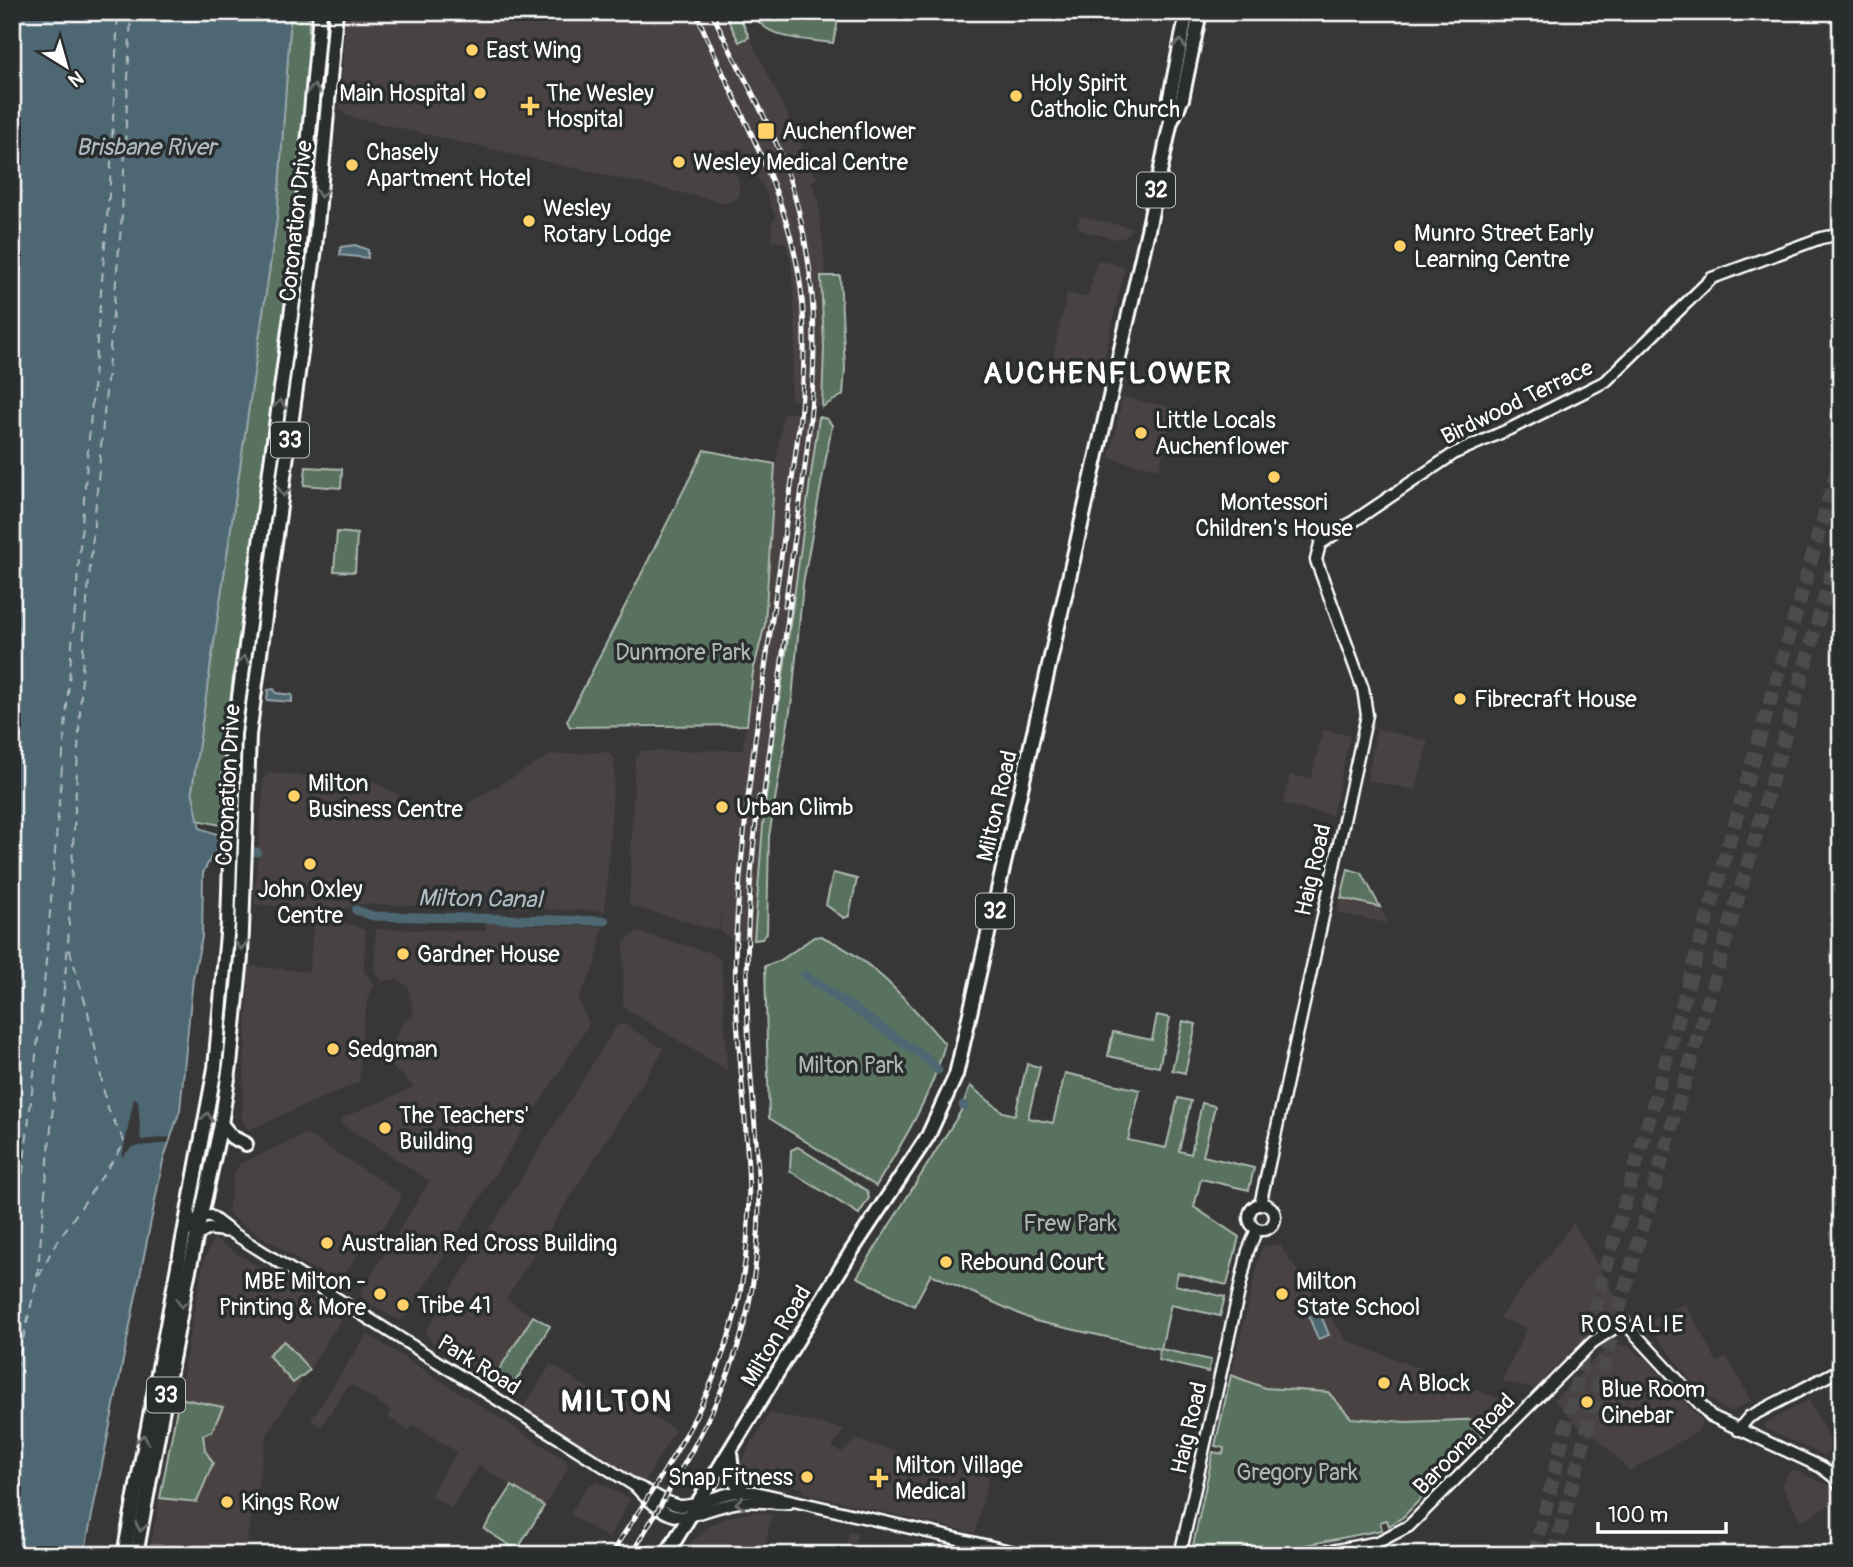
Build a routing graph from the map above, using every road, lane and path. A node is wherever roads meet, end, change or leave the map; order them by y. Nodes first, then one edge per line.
1 (320, 12) edge
2 (336, 12) edge
3 (1186, 12) edge
4 (1200, 12) edge
5 (1171, 121) junction
6 (1841, 234) edge
7 (1317, 549) joint
8 (221, 1124) junction
9 (246, 1144) dead end
10 (1260, 1205) junction
11 (200, 1216) junction
12 (1257, 1229) junction
13 (231, 1232) junction
14 (196, 1236) junction
15 (180, 1248) junction
16 (1841, 1369) edge
17 (1738, 1430) junction
18 (730, 1452) junction
19 (635, 1486) junction
20 (1841, 1488) edge
21 (743, 1491) junction
22 (699, 1501) junction
23 (793, 1503) junction
24 (689, 1518) junction
25 (124, 1555) edge
26 (136, 1555) edge
27 (666, 1555) edge
28 (1027, 1555) edge
29 (1180, 1555) edge
30 (1310, 1555) edge

15 -> 1 main road, Coronation Drive / 33
2 -> 8 main road, Coronation Drive / 33
5 -> 3 main road, Milton Road / 32
4 - 5 main road, Milton Road / 32
5 - 18 main road, Milton Road / 32
6 - 7 street, Birdwood Terrace
7 - 10 street, Haig Road
8 - 9 main road
8 - 11 main road, Coronation Drive / 33
10 - 12 street
10 - 12 street
11 - 13 street, Park Road
11 - 14 main road, Coronation Drive / 33
11 - 15 street
12 - 29 street, Haig Road
13 - 14 street
13 - 19 street, Park Road
14 -> 26 main road, Coronation Drive / 33
25 -> 15 main road, Coronation Drive / 33
16 - 17 street
17 - 20 street
17 - 30 street, Baroona Road
18 - 21 main road
18 - 22 main road, Milton Road / 32
19 - 22 street, Park Road
19 - 24 street, Park Road
21 - 22 street
21 - 23 street
22 - 24 main road, Milton Road / 32
23 -> 24 street
23 - 28 street
24 - 27 main road, Milton Road / 32

